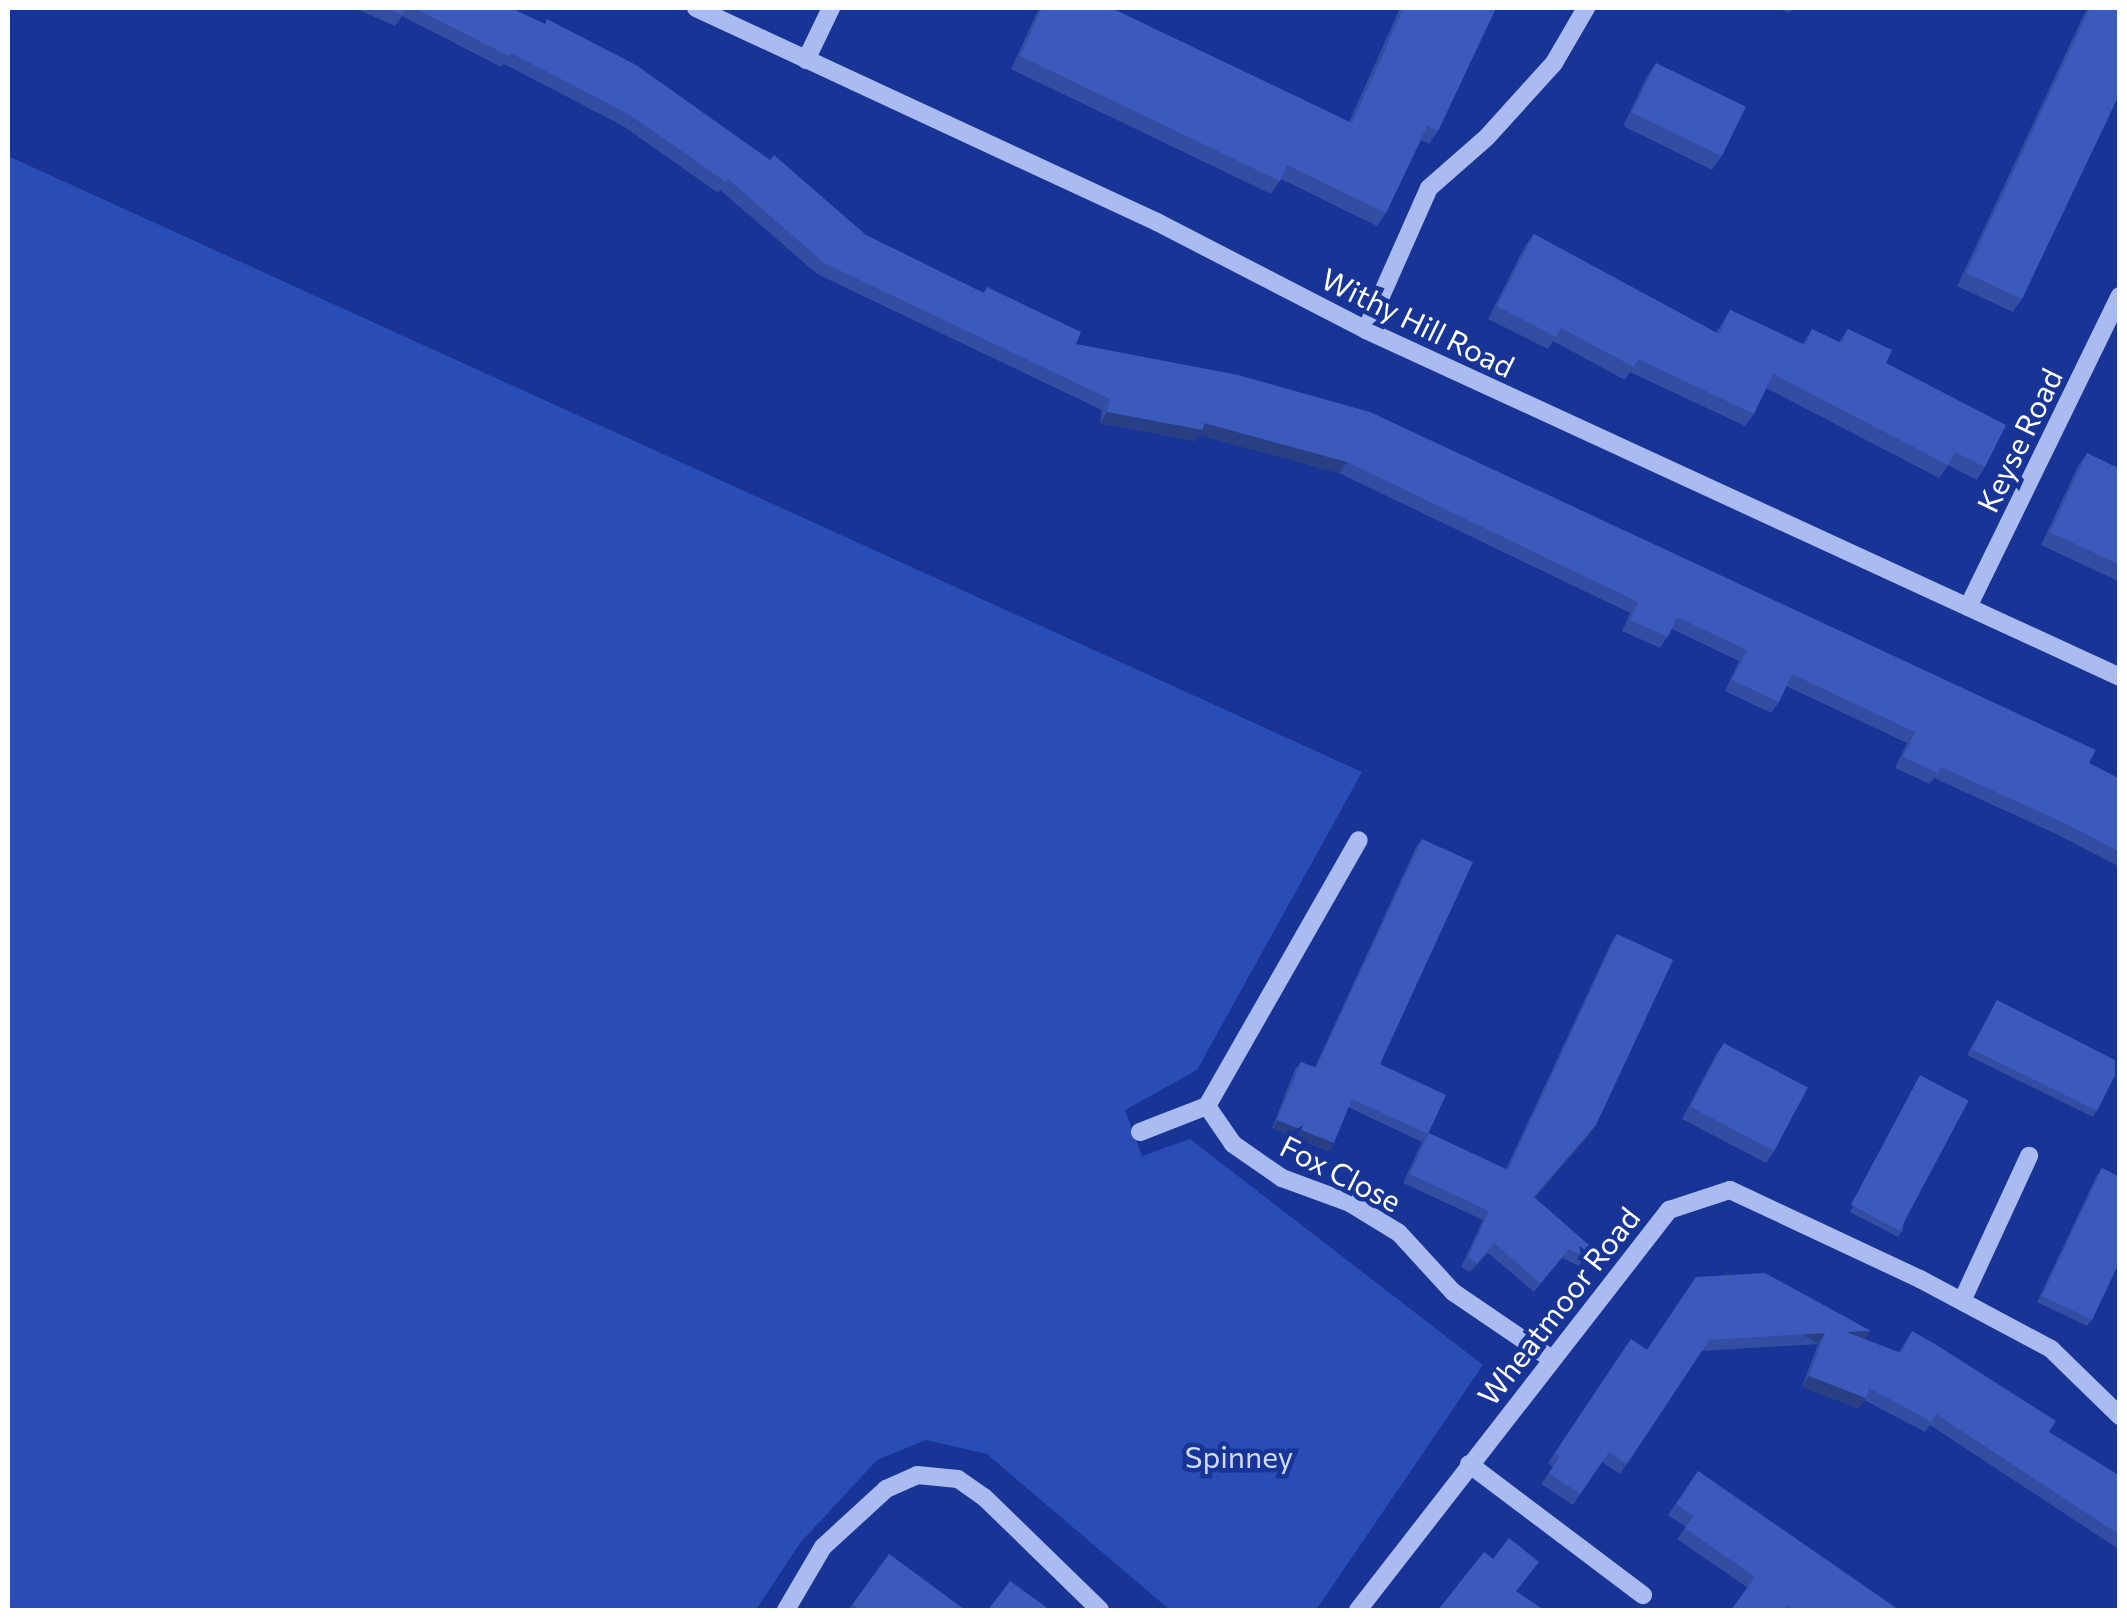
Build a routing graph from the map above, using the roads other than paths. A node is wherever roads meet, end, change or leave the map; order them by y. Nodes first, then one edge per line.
1 (696, 8) edge
2 (831, 8) edge
3 (1586, 8) edge
4 (806, 60) junction
5 (2120, 296) edge
6 (1366, 330) junction
7 (1968, 607) junction
8 (2120, 678) edge
9 (1359, 840) dead end
10 (1207, 1106) junction
11 (1140, 1132) dead end
12 (2028, 1156) dead end
13 (1962, 1301) junction
14 (1550, 1358) junction
15 (2120, 1416) edge
16 (1469, 1464) junction
17 (1643, 1595) dead end
18 (786, 1610) edge
19 (1100, 1610) edge
20 (1358, 1610) edge

1 - 4 street, Withy Hill Road
2 - 4 street
3 - 6 street
4 - 6 street, Withy Hill Road
5 - 7 street, Keyse Road
6 - 7 street, Withy Hill Road
7 - 8 street, Withy Hill Road
9 - 10 street
10 - 11 street
10 - 14 street, Fox Close
12 - 13 street
13 - 14 street, Wheatmoor Road
13 - 15 street, Wheatmoor Road
14 - 16 street, Wheatmoor Road
16 - 17 street
16 - 20 street, Wheatmoor Road
18 - 19 street

